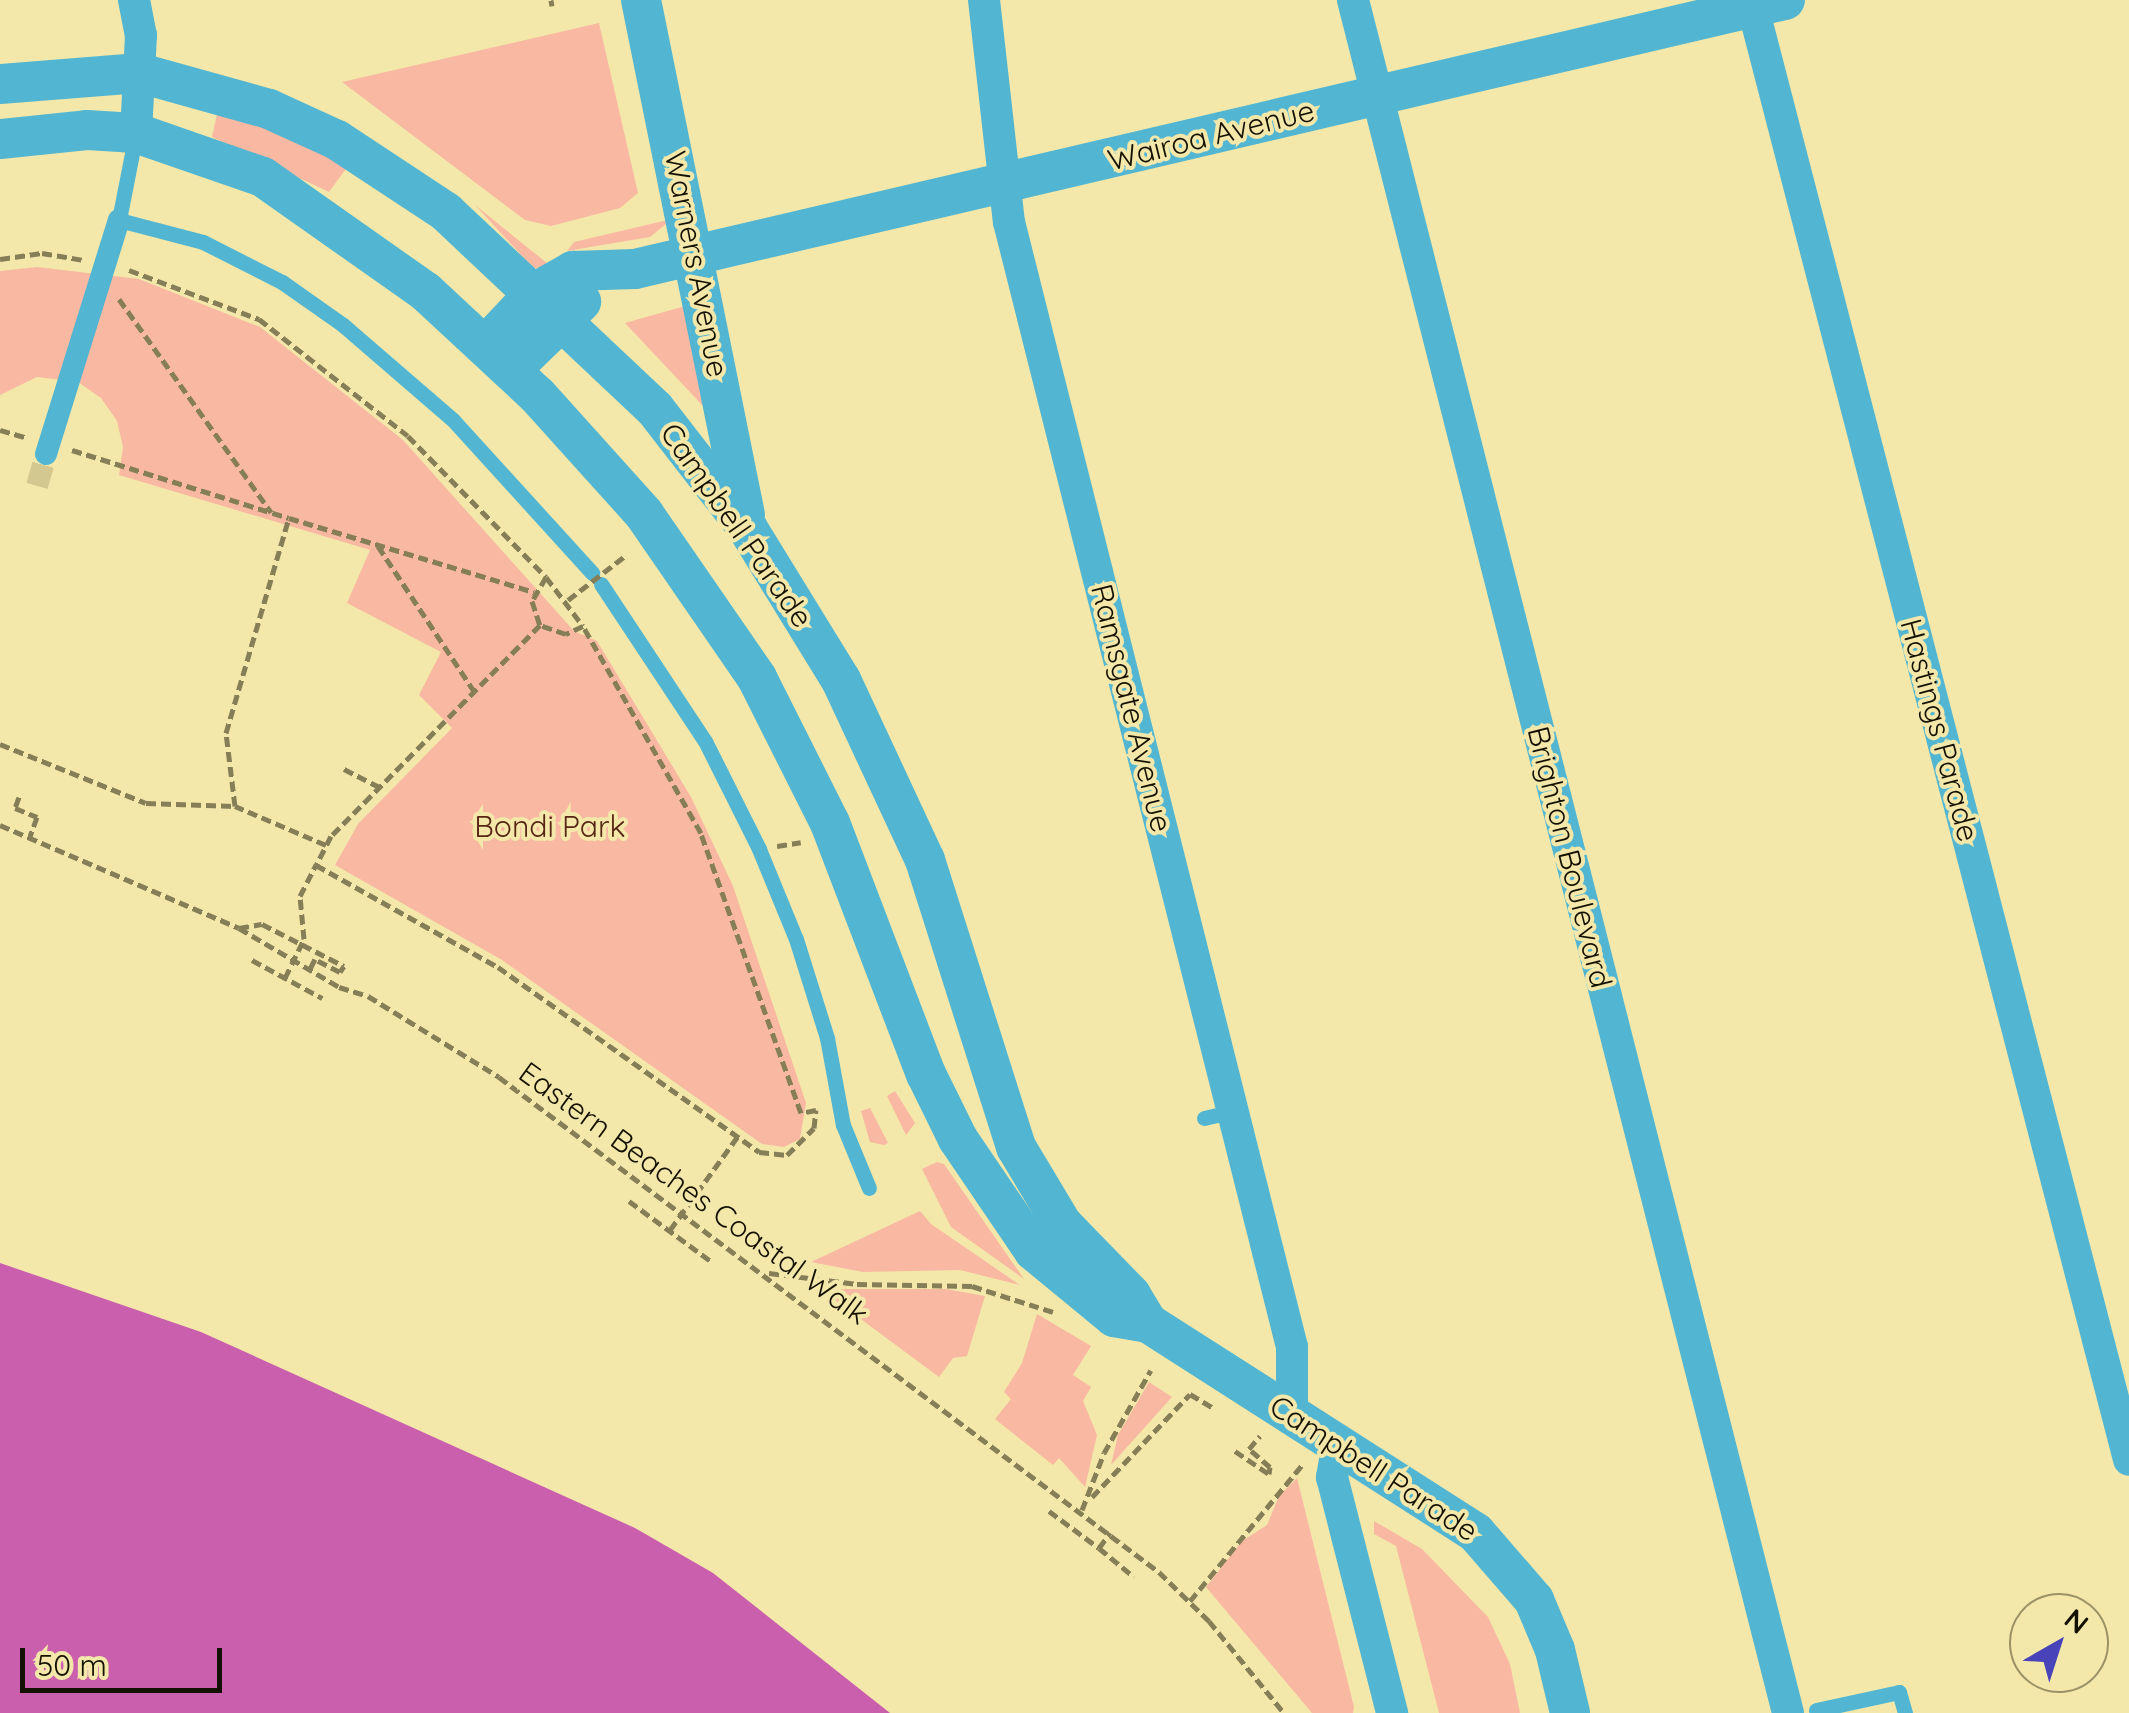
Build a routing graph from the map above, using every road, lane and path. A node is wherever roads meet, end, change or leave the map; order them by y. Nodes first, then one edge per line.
1 (134, 0) edge
2 (641, 0) edge
3 (984, 0) edge
4 (1353, 0) edge
5 (1763, 3) edge
6 (140, 73) junction
7 (0, 84) edge
8 (1376, 96) junction
9 (136, 134) junction
10 (0, 139) edge
11 (1006, 184) junction
12 (120, 220) junction
13 (697, 252) junction
14 (0, 260) edge
15 (102, 272) junction
16 (549, 304) junction
17 (498, 357) junction
18 (0, 430) edge
19 (48, 449) junction
20 (271, 512) junction
21 (289, 518) junction
22 (748, 529) junction
23 (376, 544) junction
24 (625, 556) dead end
25 (546, 577) junction
26 (534, 592) junction
27 (567, 601) junction
28 (540, 626) junction
29 (583, 626) junction
30 (474, 692) junction
31 (0, 744) edge
32 (344, 770) dead end
33 (379, 788) junction
34 (19, 798) dead end
35 (236, 806) junction
36 (0, 825) edge
37 (30, 836) junction
38 (801, 842) dead end
39 (790, 844) dead end
40 (326, 845) junction
41 (316, 865) junction
42 (238, 928) junction
43 (302, 944) junction
44 (252, 960) dead end
45 (293, 962) junction
46 (309, 971) junction
47 (285, 978) junction
48 (322, 998) dead end
49 (738, 1136) junction
50 (869, 1188) dead end
51 (629, 1200) dead end
52 (683, 1211) junction
53 (670, 1230) junction
54 (712, 1262) dead end
55 (766, 1273) junction
56 (1058, 1313) dead end
57 (1148, 1323) junction
58 (1151, 1370) dead end
59 (1218, 1411) dead end
60 (1246, 1428) dead end
61 (1275, 1431) junction
62 (1338, 1442) junction
63 (1236, 1450) dead end
64 (1296, 1457) dead end
65 (2129, 1460) edge
66 (1302, 1465) junction
67 (1307, 1486) dead end
68 (1092, 1497) junction
69 (1082, 1510) junction
70 (1049, 1511) dead end
71 (1110, 1532) junction
72 (1098, 1548) junction
73 (1134, 1577) dead end
74 (1190, 1602) junction
75 (1802, 1712) edge
76 (1284, 1713) edge
77 (1392, 1713) edge
78 (1570, 1713) edge
79 (1905, 1713) edge

1 - 6 street
2 - 13 street, Warners Avenue
3 - 11 street, Ramsgate Avenue
4 - 8 street, Brighton Boulevard
5 - 8 street, Wairoa Avenue
5 - 65 street, Hastings Parade
6 - 7 street, Campbell Parade
6 - 9 street
6 - 16 street, Campbell Parade
8 - 11 street, Wairoa Avenue
8 - 75 street, Brighton Boulevard
9 - 10 street, Campbell Parade
9 - 12 lane
9 - 17 street, Campbell Parade
11 - 13 street, Wairoa Avenue
11 - 61 street, Ramsgate Avenue
12 - 15 street
12 - 50 lane
13 - 16 street, Wairoa Avenue
13 - 22 street, Warners Avenue
14 - 15 path
15 - 19 street
15 - 20 path
15 - 25 path
16 - 17 street, Wairoa Avenue
16 - 22 street, Campbell Parade
17 - 57 street, Campbell Parade
18 - 19 path
19 - 20 path
20 - 21 path
21 - 23 path
21 - 35 path
22 - 57 street, Campbell Parade
23 - 26 path
23 - 30 path
24 - 27 path, bridge
25 - 26 path
25 - 27 path
26 - 28 path
27 - 29 path
28 - 29 path
28 - 30 path
29 - 49 path
30 - 33 path
31 - 35 path
32 - 33 path
33 - 40 path
34 - 37 path
35 - 40 path
36 - 37 path, Eastern Beaches Coastal Walk
37 - 42 path, Eastern Beaches Coastal Walk
38 - 39 path
40 - 41 path
41 - 43 path
41 - 49 path
42 - 43 path
42 - 45 path, Eastern Beaches Coastal Walk
43 - 45 path
43 - 46 path
44 - 47 path
45 - 46 path, Eastern Beaches Coastal Walk
45 - 47 path
46 - 52 path, Eastern Beaches Coastal Walk
47 - 48 path
49 - 52 path
51 - 53 path
52 - 53 path
52 - 55 path, Eastern Beaches Coastal Walk
53 - 54 path
55 - 56 path
55 - 69 path, Eastern Beaches Coastal Walk
57 - 61 street, Campbell Parade
58 - 68 path
59 - 68 path
60 - 61 path
61 - 62 street, Campbell Parade
61 - 63 path
62 - 77 street
62 - 78 street, Campbell Parade
64 - 66 path
66 - 67 path
66 - 74 path
68 - 69 path
69 - 71 path, Eastern Beaches Coastal Walk
70 - 72 path
71 - 72 path
71 - 74 path, Eastern Beaches Coastal Walk
72 - 73 path
74 - 76 path, Eastern Beaches Coastal Walk
75 - 79 lane

